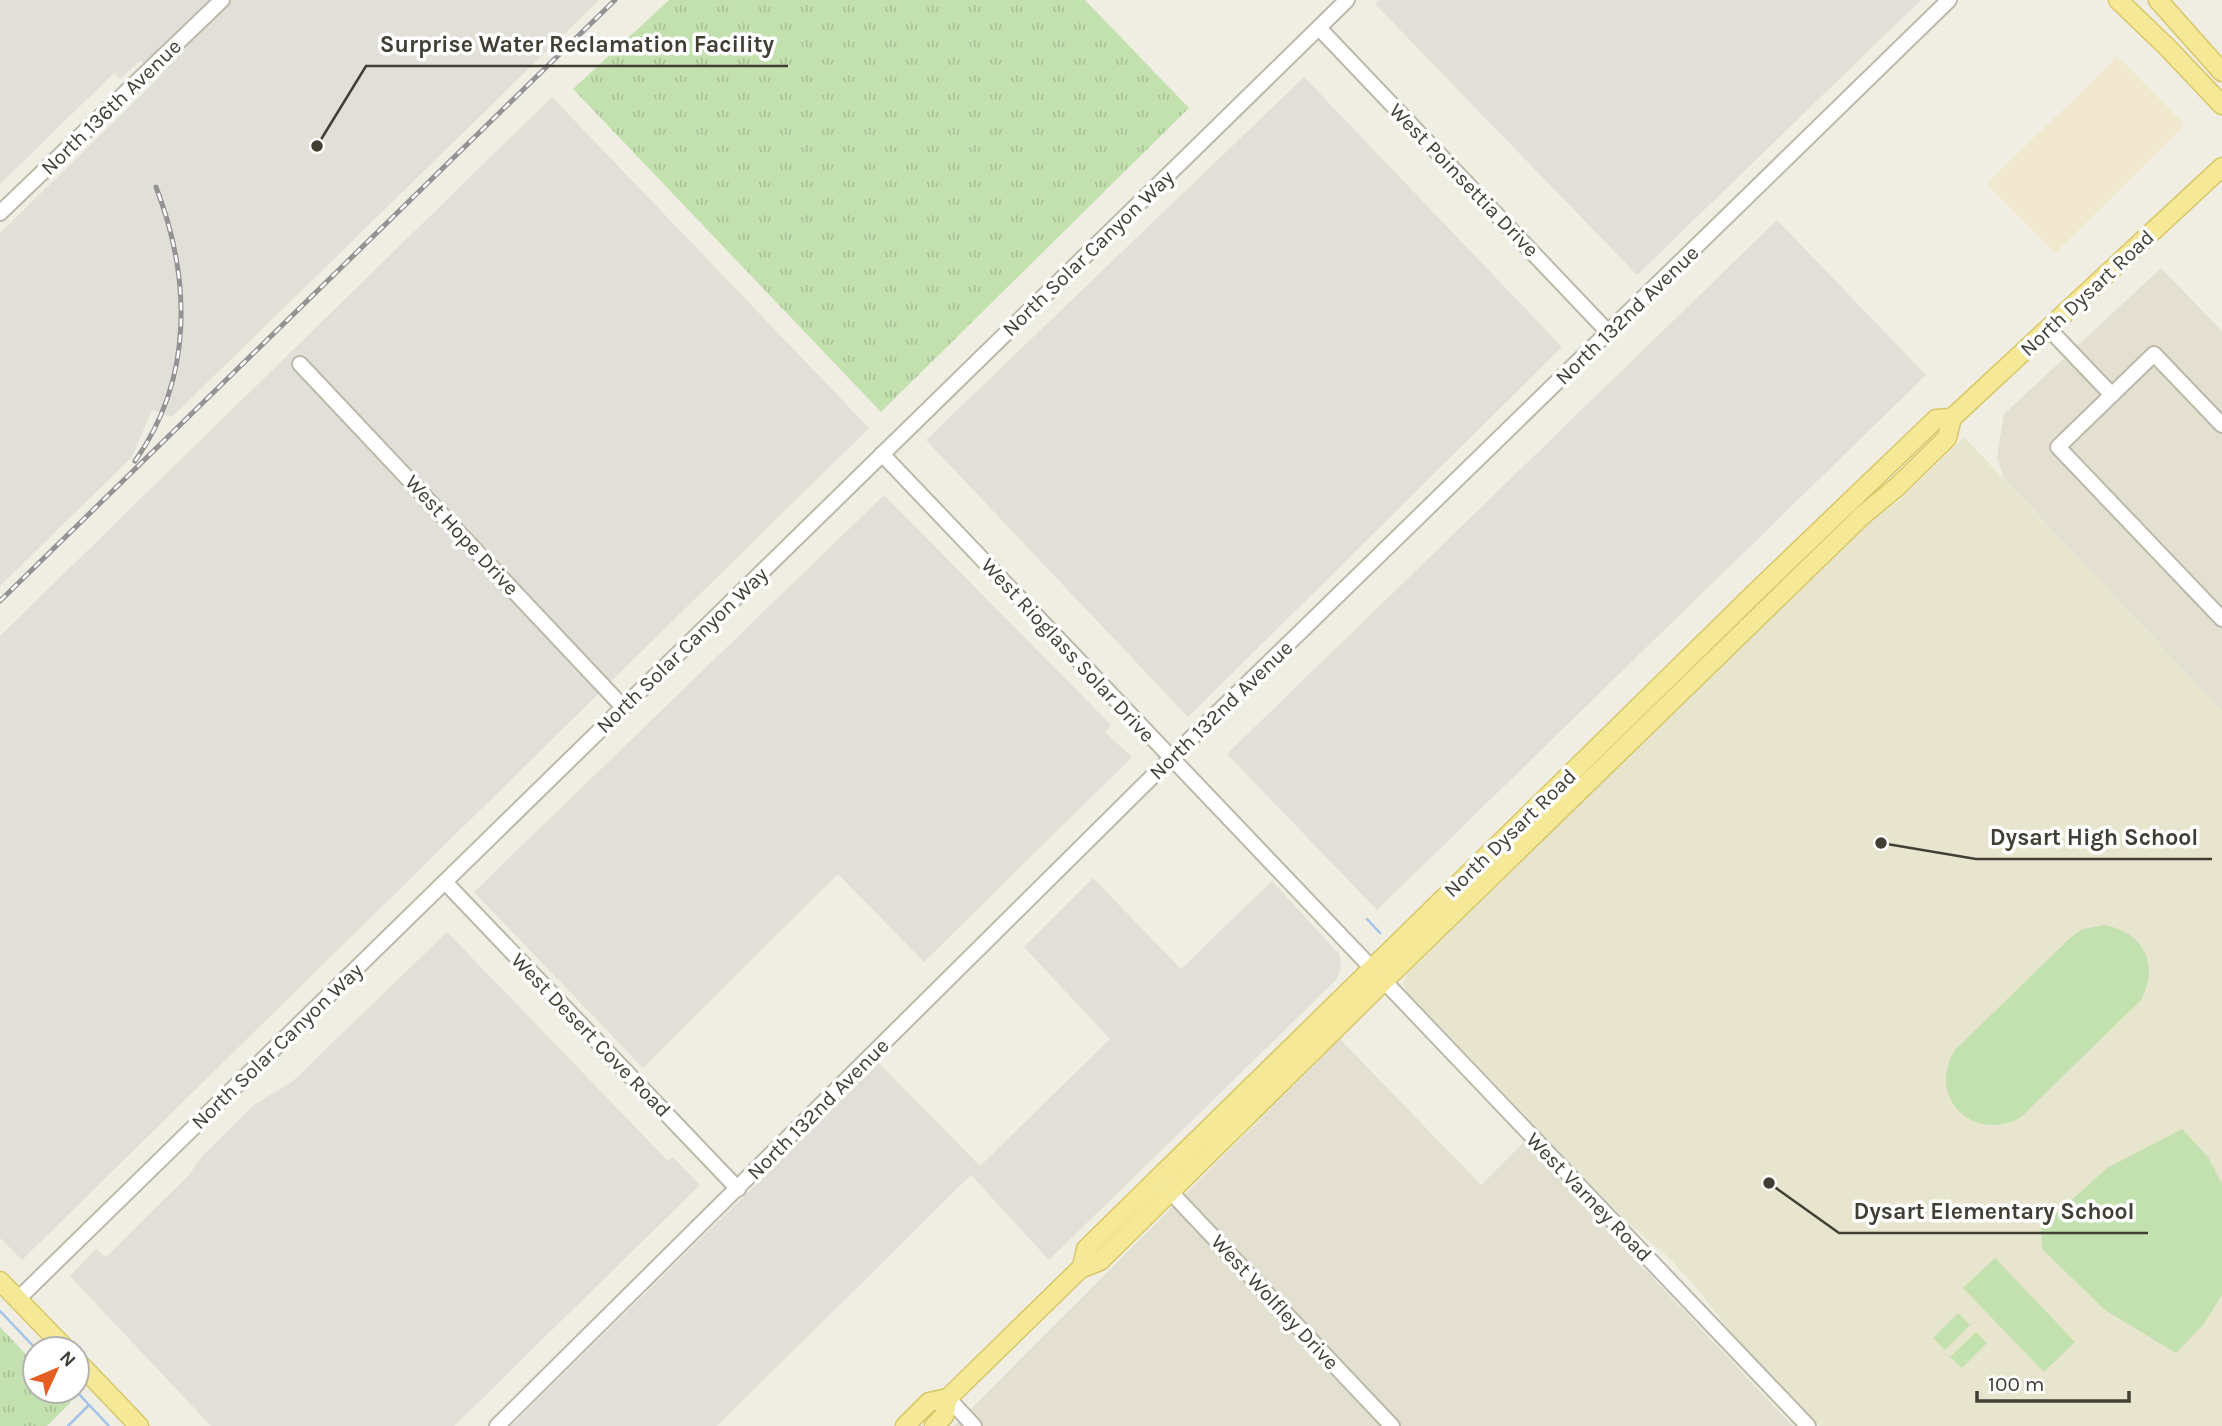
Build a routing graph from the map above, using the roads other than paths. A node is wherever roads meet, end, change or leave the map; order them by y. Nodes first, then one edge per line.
1 (222, 0) edge
2 (1346, 0) edge
3 (1950, 0) edge
4 (2118, 0) edge
5 (2158, 0) edge
6 (1318, 28) junction
7 (2222, 72) edge
8 (2222, 105) edge
9 (2222, 167) edge
10 (0, 213) edge
11 (2049, 328) junction
12 (1609, 333) junction
13 (300, 364) dead end
14 (2112, 395) junction
15 (1952, 418) junction
16 (2222, 425) edge
17 (1947, 438) junction
18 (882, 454) junction
19 (1892, 460) junction
20 (2222, 619) edge
21 (624, 706) junction
22 (1171, 758) junction
23 (444, 882) junction
24 (1377, 975) junction
25 (1164, 1185) junction
26 (738, 1189) junction
27 (0, 1281) edge
28 (18, 1299) junction
29 (53, 1335) edge
30 (91, 1376) edge
31 (948, 1398) junction
32 (1804, 1425) edge
33 (139, 1426) edge
34 (497, 1426) edge
35 (905, 1426) edge
36 (934, 1426) edge
37 (974, 1426) edge
38 (1392, 1426) edge

1 - 10 street, North 136th Avenue
2 - 6 street, North Solar Canyon Way
3 - 12 street, North 132nd Avenue
4 - 8 main road
5 - 7 main road
6 - 12 street, West Poinsettia Drive
6 - 18 street, North Solar Canyon Way
9 - 11 main road, North Dysart Road
11 - 14 street
11 - 15 main road, North Dysart Road
12 - 22 street, North 132nd Avenue
13 - 21 street, West Hope Drive
14 - 16 street
14 - 20 street
15 - 17 main road
15 - 19 main road, North Dysart Road
17 - 19 main road
17 - 24 main road, North Dysart Road
18 - 21 street, North Solar Canyon Way
18 - 22 street, West Rioglass Solar Drive
19 - 24 main road, North Dysart Road
21 - 23 street, North Solar Canyon Way
22 - 24 street, West Rioglass Solar Drive
22 - 26 street, North 132nd Avenue
23 - 26 street, West Desert Cove Road
23 - 28 street, North Solar Canyon Way
24 - 25 main road, North Dysart Road
24 - 32 street, West Varney Road
25 - 31 main road, North Dysart Road
25 - 38 street, West Wolfley Drive
26 - 34 street, North 132nd Avenue
27 - 28 main road
28 - 29 main road
30 - 33 main road
31 - 35 main road, North Dysart Road
31 - 36 main road, North Dysart Road
31 - 37 street

